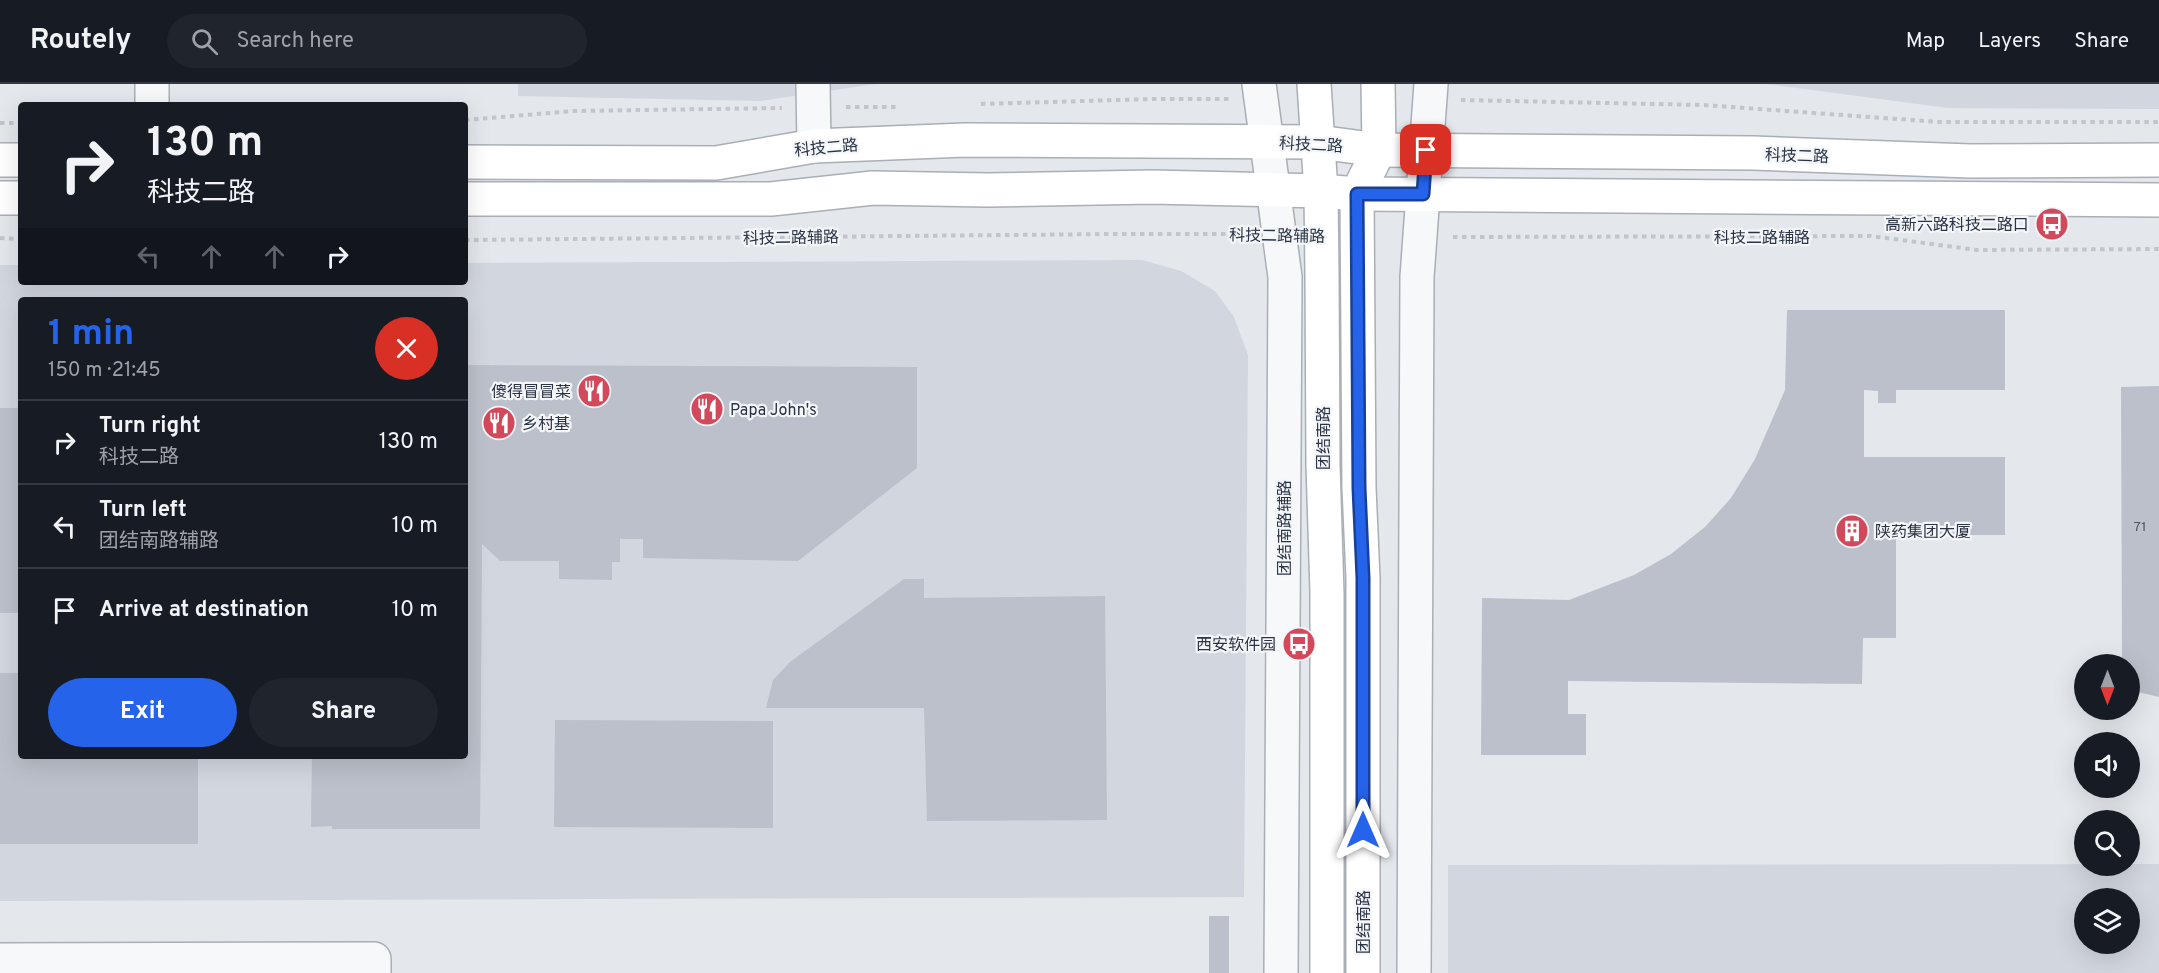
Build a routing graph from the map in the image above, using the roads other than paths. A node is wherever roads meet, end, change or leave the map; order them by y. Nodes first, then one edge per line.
1 (152, 84) edge
2 (813, 84) edge
3 (1259, 84) edge
4 (1314, 84) edge
5 (1378, 84) edge
6 (1431, 84) edge
7 (152, 102) edge
8 (1266, 142) junction
9 (1317, 142) junction
10 (814, 146) junction
11 (1378, 150) junction
12 (1426, 150) junction
13 (0, 160) edge
14 (18, 160) edge
15 (2159, 160) edge
16 (468, 162) edge
17 (1273, 190) junction
18 (1321, 191) junction
19 (1357, 194) junction
20 (1423, 194) junction
21 (0, 198) edge
22 (18, 198) edge
23 (468, 199) edge
24 (2159, 200) edge
25 (0, 960) edge
26 (374, 973) edge
27 (1281, 973) edge
28 (1328, 973) edge
29 (1363, 973) edge
30 (1414, 973) edge

1 - 7 street
2 - 10 street
3 - 8 street, 团结南路辅路
4 - 9 main road, 团结南路
5 - 11 main road, 团结南路
6 - 12 street
8 - 9 main road, 科技二路
8 - 10 main road, 科技二路
8 - 17 street, 团结南路辅路
9 - 11 main road, 科技二路
9 - 18 main road, 团结南路
10 - 16 main road, 科技二路
11 - 12 main road, 科技二路
11 - 19 main road, 团结南路
12 - 15 main road, 科技二路
12 - 20 street
13 - 14 main road
17 - 18 main road
17 - 23 main road
17 - 27 street, 团结南路辅路
18 - 19 main road
18 - 28 main road, 团结南路
19 - 20 main road
19 - 29 main road, 团结南路
20 - 24 main road
20 - 30 street
21 - 22 main road
25 - 26 street

